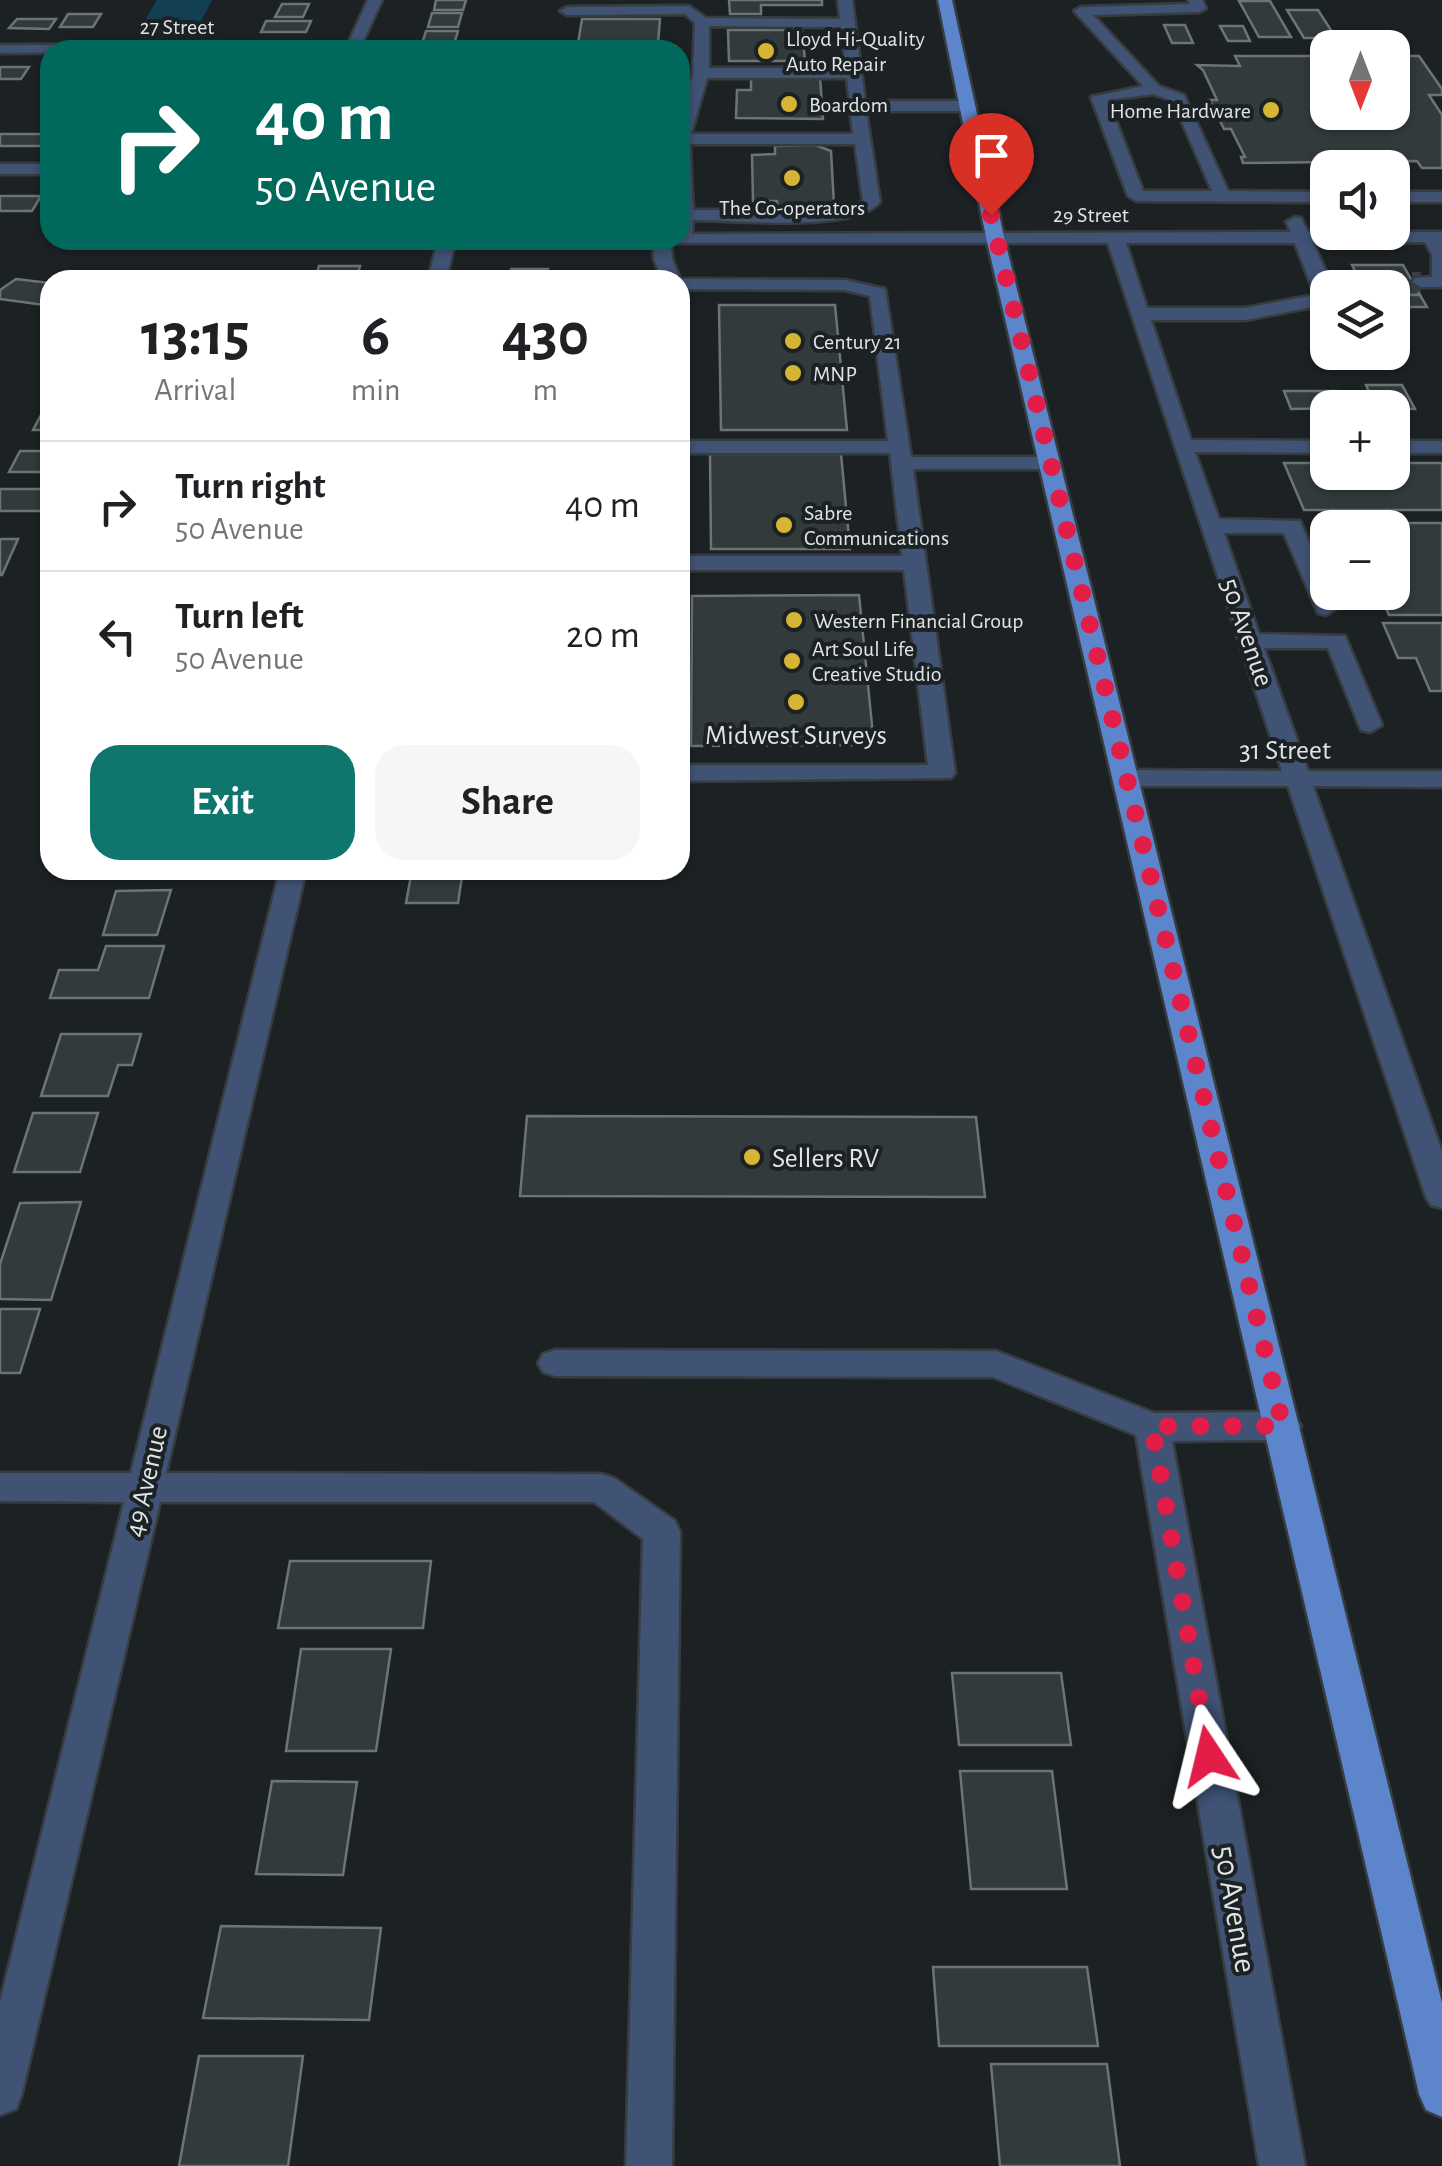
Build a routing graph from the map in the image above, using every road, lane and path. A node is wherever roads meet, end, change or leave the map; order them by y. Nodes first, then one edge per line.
1 (375, 0) edge
2 (845, 0) edge
3 (946, 0) edge
4 (1196, 0) edge
5 (567, 10) dead end
6 (702, 22) junction
7 (847, 23) junction
8 (357, 40) edge
9 (0, 49) edge
10 (40, 49) edge
11 (701, 73) junction
12 (851, 73) junction
13 (1154, 89) junction
14 (856, 106) junction
15 (968, 106) junction
16 (690, 111) edge
17 (690, 139) edge
18 (862, 139) junction
19 (0, 170) edge
20 (40, 170) edge
21 (1410, 181) edge
22 (1442, 181) edge
23 (1310, 187) edge
24 (1222, 196) junction
25 (1283, 196) junction
26 (1310, 197) edge
27 (1410, 197) edge
28 (1442, 197) edge
29 (690, 215) edge
30 (1301, 236) junction
31 (1437, 236) edge
32 (995, 237) junction
33 (1115, 237) junction
34 (690, 239) edge
35 (1422, 282) dead end
36 (690, 284) edge
37 (1140, 314) junction
38 (1183, 446) junction
39 (690, 447) edge
40 (1310, 447) edge
41 (1410, 447) edge
42 (1442, 448) edge
43 (898, 455) junction
44 (1050, 462) junction
45 (1210, 526) junction
46 (690, 564) edge
47 (914, 564) junction
48 (1310, 569) edge
49 (1251, 641) junction
50 (1370, 725) dead end
51 (690, 772) edge
52 (1128, 778) junction
53 (1298, 779) junction
54 (1442, 779) edge
55 (291, 880) edge
56 (1442, 1197) edge
57 (555, 1364) dead end
58 (1152, 1426) junction
59 (1283, 1426) junction
60 (143, 1486) junction
61 (0, 1487) edge
62 (0, 2092) edge
63 (1442, 2094) edge
64 (649, 2166) edge
65 (1282, 2166) edge

1 - 8 street
2 - 7 street
3 - 15 main road
4 - 13 street
5 - 6 street
6 - 7 street
6 - 11 street
7 - 12 street
9 - 10 street, 27 Street
11 - 12 street
11 - 16 street
12 - 14 street
13 - 24 street
13 - 24 street
14 - 15 street
14 - 18 street
15 - 32 main road
17 - 18 street
18 - 29 street
19 - 20 street
21 - 22 street
23 - 25 street
24 - 25 street
25 - 26 street
25 - 30 street
27 - 28 street
30 - 31 street, 29 Street
30 - 33 street, 29 Street
30 - 37 street
31 - 35 street
32 - 33 street, 29 Street
32 - 34 street, 29 Street
32 - 44 main road
33 - 37 street, 50 Avenue
36 - 43 street
37 - 38 street, 50 Avenue
38 - 40 street
38 - 45 street, 50 Avenue
39 - 43 street
41 - 42 street
43 - 44 street
43 - 47 street
44 - 52 main road
45 - 48 street
45 - 49 street, 50 Avenue
46 - 47 street
47 - 51 street
49 - 50 street
49 - 53 street, 50 Avenue
52 - 53 street, 31 Street
52 - 59 main road
53 - 54 street, 31 Street
53 - 56 street, 50 Avenue
55 - 60 street, 49 Avenue
57 - 58 street
58 - 59 street
58 - 65 street, 50 Avenue
59 - 63 main road
60 - 61 street
60 - 62 street, 49 Avenue
60 - 64 street

